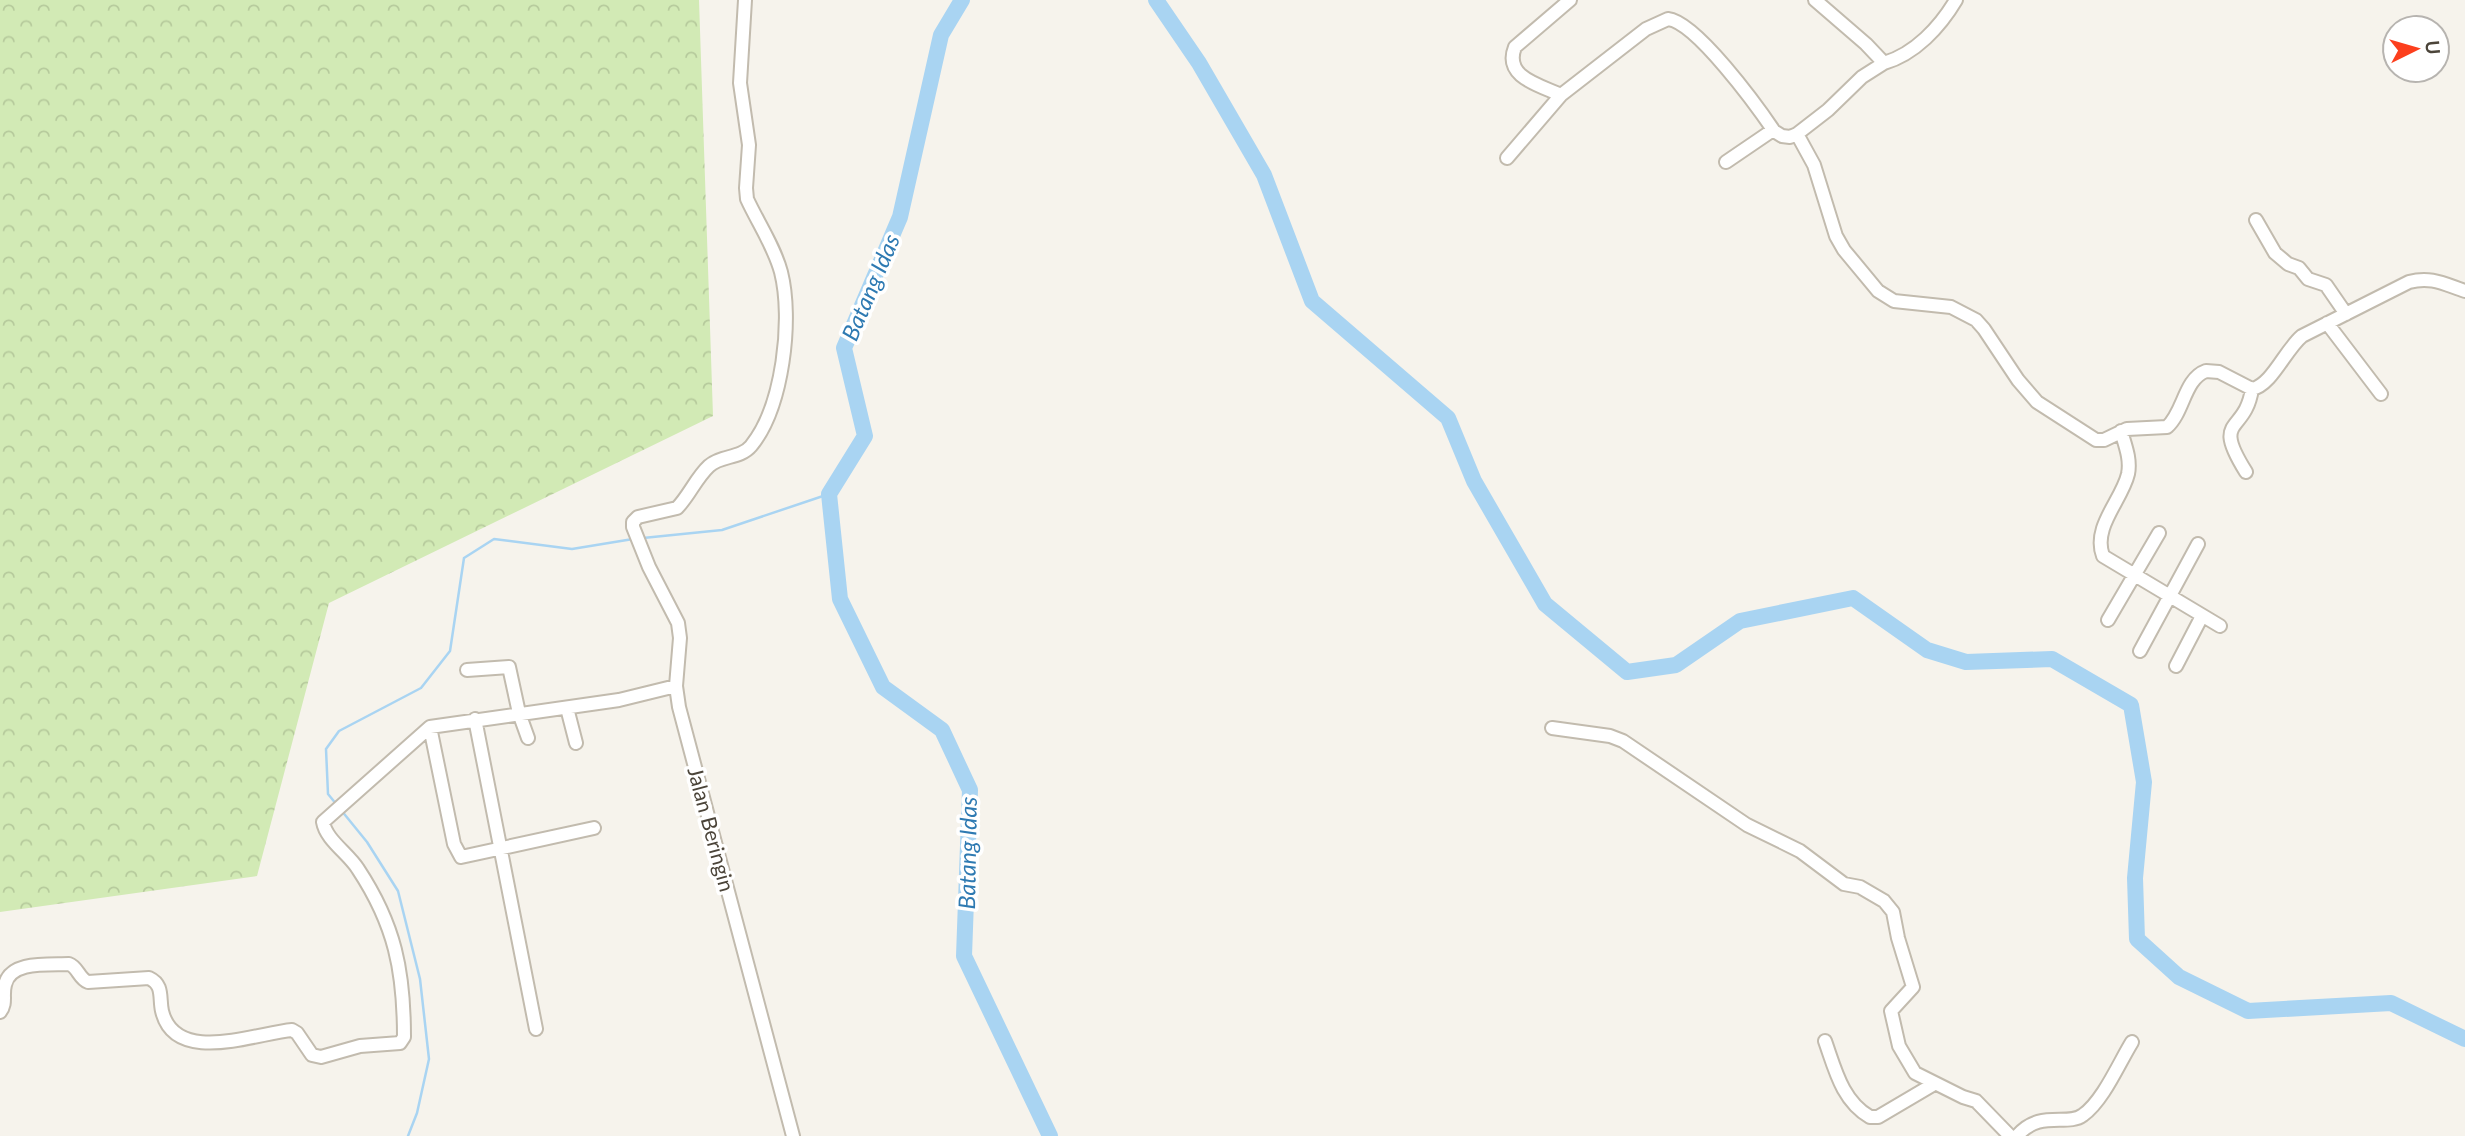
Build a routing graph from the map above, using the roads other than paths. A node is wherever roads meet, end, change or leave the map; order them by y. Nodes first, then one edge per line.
1 (745, 0) edge
2 (1570, 0) edge
3 (1815, 0) edge
4 (1956, 0) edge
5 (1884, 63) junction
6 (1561, 95) junction
7 (1773, 130) junction
8 (1797, 134) junction
9 (1507, 158) dead end
10 (1726, 162) dead end
11 (2256, 220) dead end
12 (2465, 291) edge
13 (2346, 314) junction
14 (2327, 323) junction
15 (2252, 389) junction
16 (2381, 394) dead end
17 (2121, 431) junction
18 (2246, 471) dead end
19 (2159, 533) dead end
20 (2198, 544) dead end
21 (2134, 576) junction
22 (2170, 596) junction
23 (2202, 615) junction
24 (2108, 620) dead end
25 (2220, 626) dead end
26 (2140, 651) dead end
27 (2176, 666) dead end
28 (467, 670) dead end
29 (676, 686) junction
30 (567, 708) junction
31 (519, 713) junction
32 (475, 719) junction
33 (430, 727) junction
34 (1552, 728) dead end
35 (528, 738) dead end
36 (576, 743) dead end
37 (594, 828) dead end
38 (502, 849) junction
39 (0, 1012) edge
40 (536, 1029) dead end
41 (1825, 1041) dead end
42 (2132, 1042) dead end
43 (1934, 1084) junction
44 (793, 1136) edge
45 (2010, 1136) edge
46 (2017, 1136) edge

1 - 29 street, Jalan Beringin
2 - 6 street
3 - 5 street
4 - 5 street
5 - 8 street
6 - 7 street
6 - 9 street
7 - 8 street
7 - 10 street
8 - 17 street
11 - 13 street
12 - 13 street
13 - 14 street
14 - 15 street
14 - 16 street
15 - 17 street
15 - 18 street
17 - 21 street
19 - 21 street
20 - 22 street
21 - 22 street
21 - 24 street
22 - 23 street
22 - 26 street
23 - 25 street
23 - 27 street
28 - 31 street
29 - 30 street
29 - 44 street, Jalan Beringin
30 - 31 street
30 - 36 street
31 - 32 street
31 - 35 street
32 - 33 street
32 - 38 street
33 - 38 street
33 - 39 street
34 - 43 street
37 - 38 street
38 - 40 street
41 - 43 street
42 - 46 street
43 - 45 street

